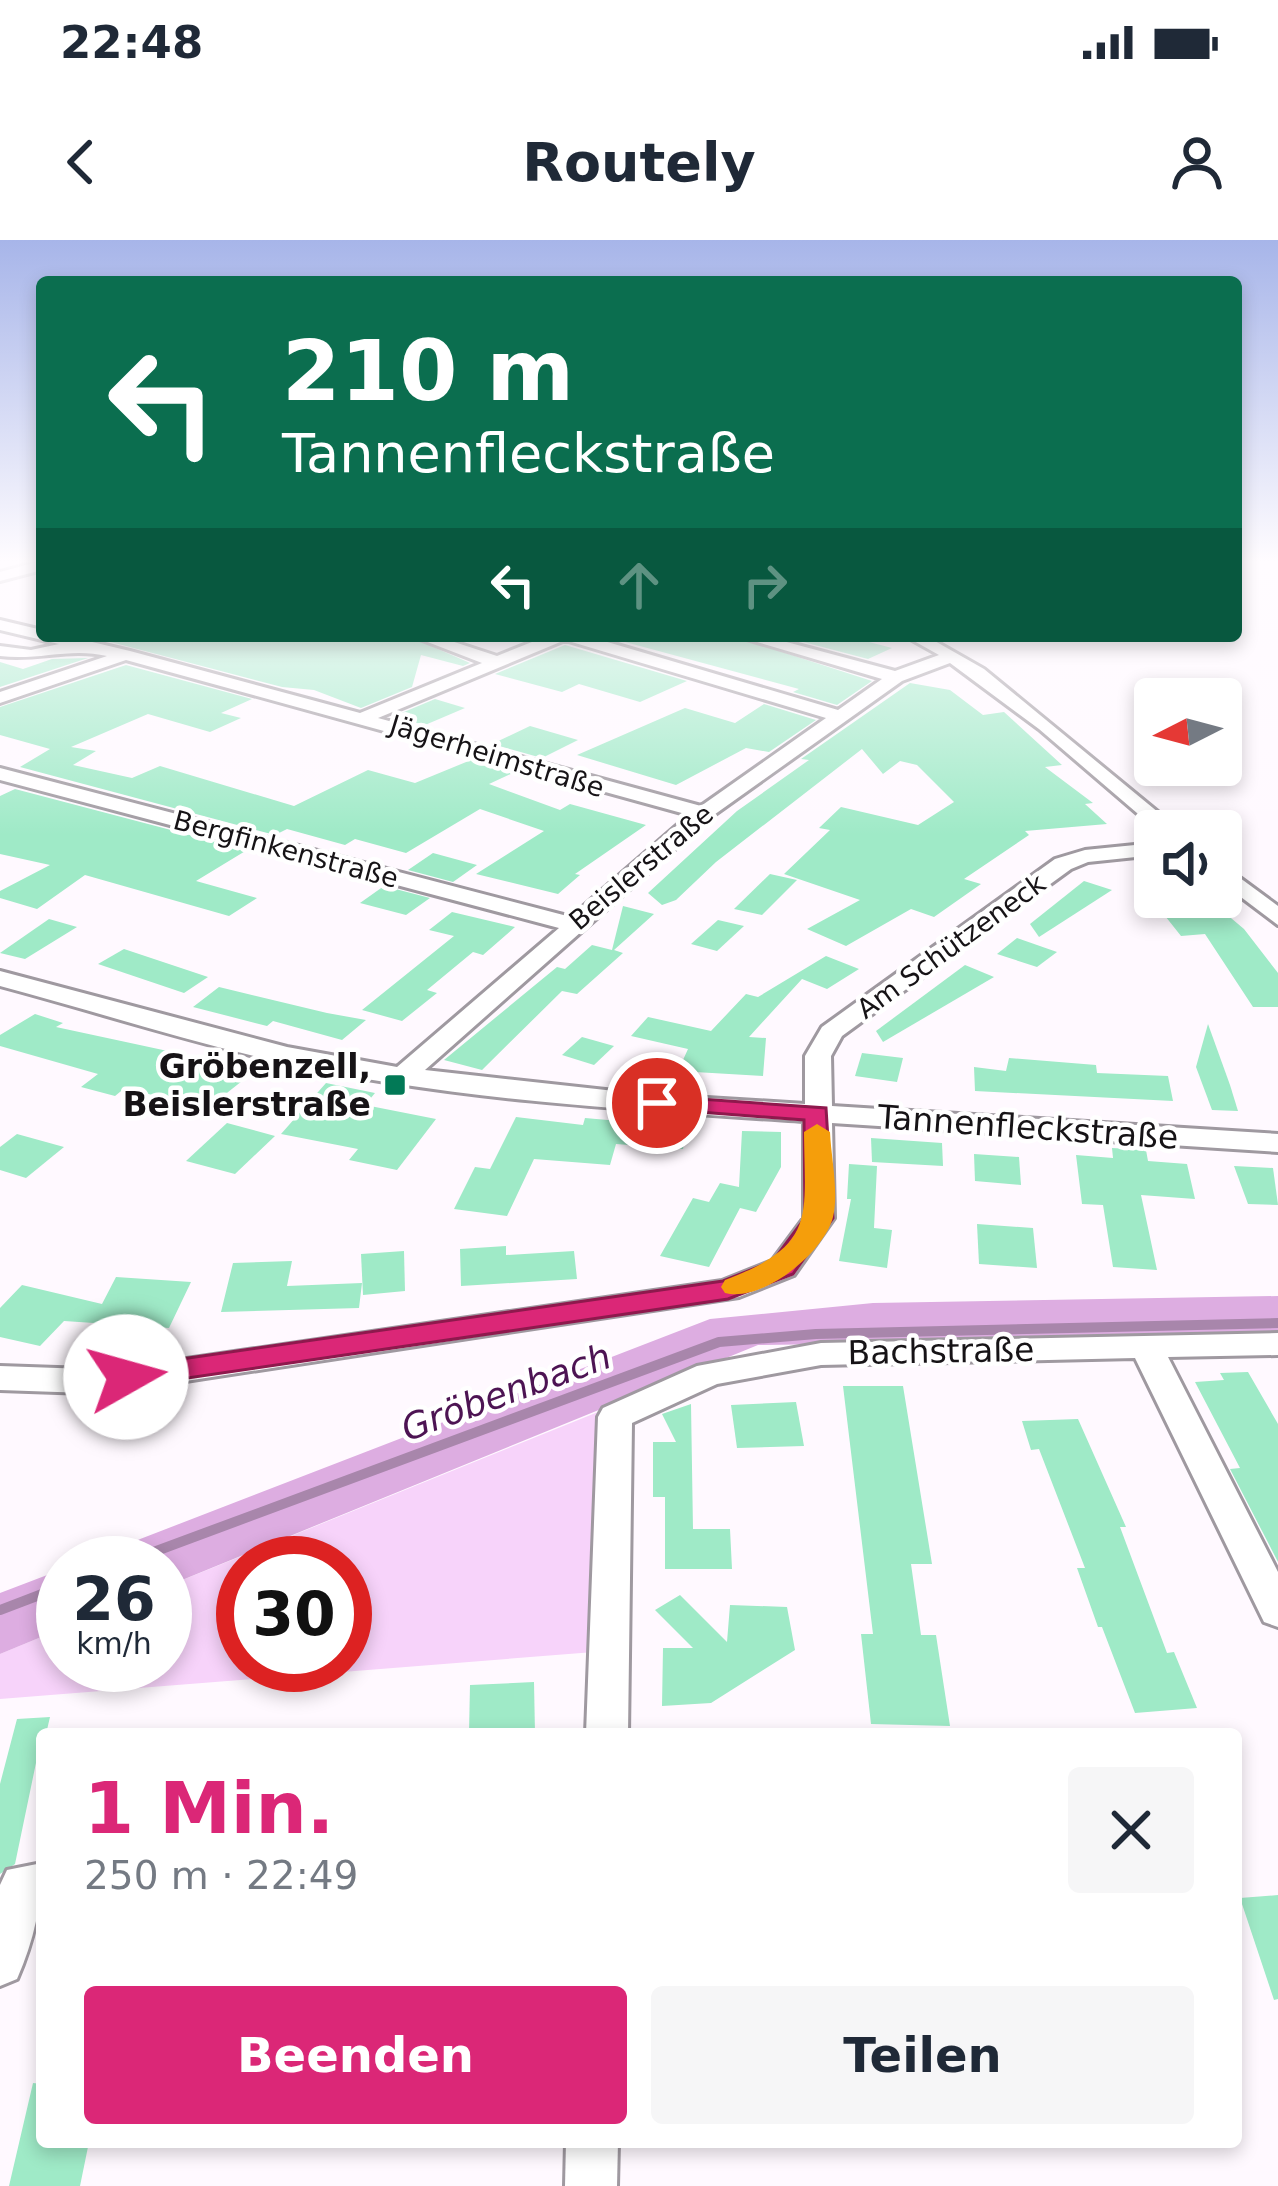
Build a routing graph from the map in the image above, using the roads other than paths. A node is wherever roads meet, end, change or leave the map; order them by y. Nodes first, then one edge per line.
1 (126, 654) joint
2 (471, 654) edge
3 (516, 654) edge
4 (626, 654) edge
5 (811, 654) edge
6 (945, 654) edge
7 (950, 657) junction
8 (494, 662) junction
9 (896, 677) junction
10 (0, 698) edge
11 (840, 716) junction
12 (366, 717) junction
13 (0, 773) edge
14 (1144, 810) edge
15 (704, 813) junction
16 (1134, 851) edge
17 (1242, 889) edge
18 (1278, 917) edge
19 (572, 924) junction
20 (0, 978) edge
21 (403, 1076) junction
22 (817, 1114) junction
23 (1278, 1143) edge
24 (1278, 1344) edge
25 (1146, 1346) junction
26 (0, 1378) edge
27 (1278, 1611) edge
28 (607, 1728) edge
29 (36, 1884) edge
30 (0, 1963) edge
31 (592, 2148) edge
32 (591, 2186) edge

1 - 10 street
1 - 12 street, Jägerheimstraße
2 - 8 street
3 - 8 street
4 - 11 street
5 - 9 street
6 - 7 street
7 - 9 street, Beislerstraße
7 - 14 street
8 - 12 street
9 - 11 street, Beislerstraße
11 - 15 street, Beislerstraße
12 - 15 street, Jägerheimstraße
13 - 19 street, Bergfinkenstraße
15 - 19 street, Beislerstraße
16 - 22 street, Am Schützeneck
17 - 18 street
19 - 21 street, Beislerstraße
20 - 21 street, Tannenfleckstraße
21 - 22 street, Tannenfleckstraße
22 - 23 street, Tannenfleckstraße
22 - 26 street, Am Schützeneck
24 - 25 street, Bachstraße
25 - 27 street
25 - 28 street, Bachstraße
29 - 30 street
31 - 32 street

